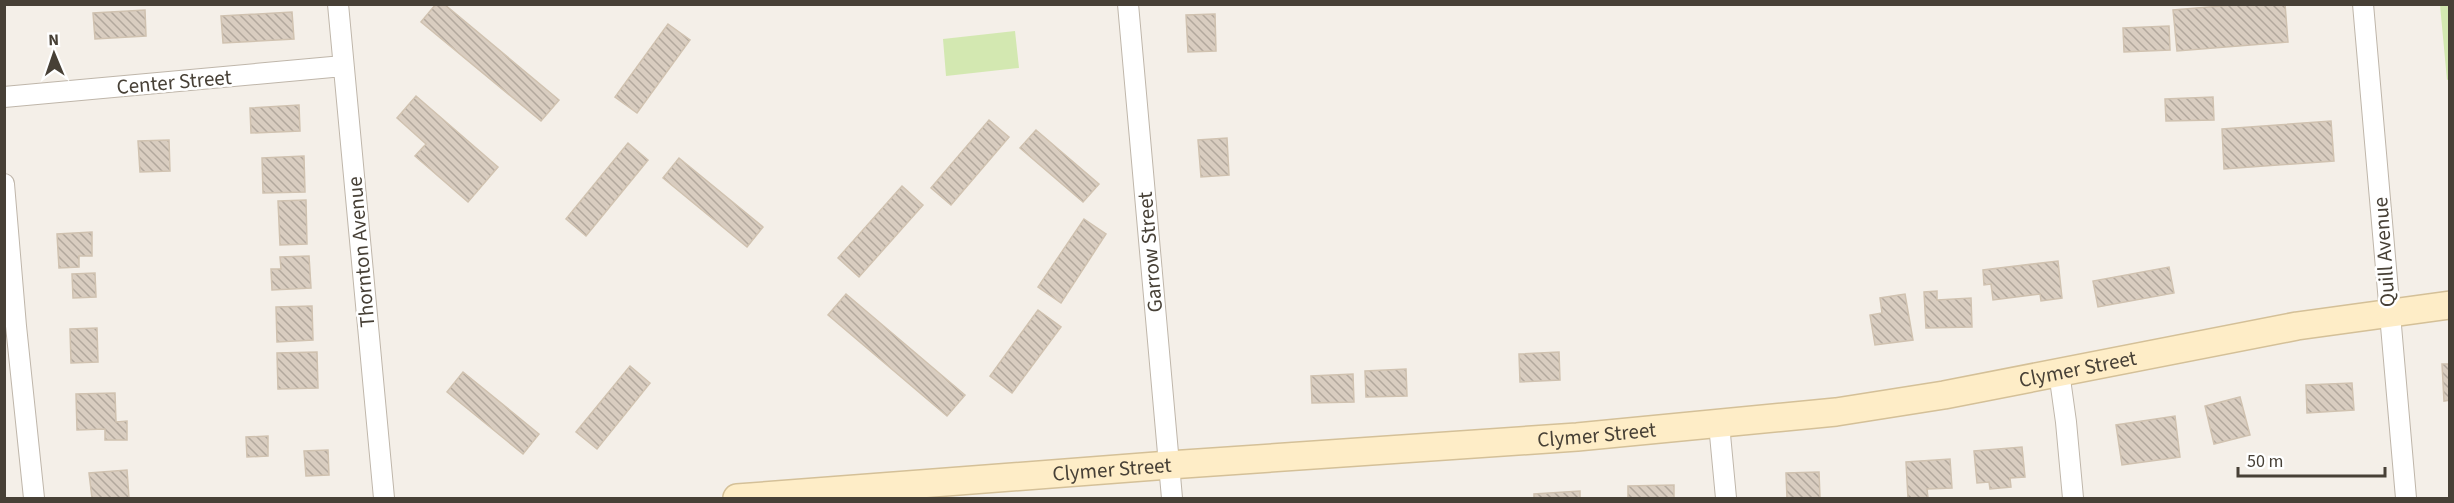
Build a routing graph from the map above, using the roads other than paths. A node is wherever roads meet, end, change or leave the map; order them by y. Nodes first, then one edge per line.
1 (338, 4) edge
2 (1128, 4) edge
3 (2363, 4) edge
4 (343, 66) junction
5 (4, 97) edge
6 (4, 184) edge
7 (2450, 304) edge
8 (2388, 312) junction
9 (2059, 372) junction
10 (1719, 423) junction
11 (1169, 465) junction
12 (34, 498) edge
13 (384, 498) edge
14 (737, 498) edge
15 (1172, 498) edge
16 (1726, 498) edge
17 (2073, 498) edge
18 (2406, 498) edge

1 - 4 street, Thornton Avenue
2 - 11 street, Garrow Street
3 - 8 street, Quill Avenue
4 - 5 street, Center Street
4 - 13 street, Thornton Avenue
6 - 12 street
7 - 8 street, Clymer Street
8 - 9 street, Clymer Street
8 - 18 street, Quill Avenue
9 - 10 street, Clymer Street
9 - 17 street
10 - 11 street, Clymer Street
10 - 16 street
11 - 14 street, Clymer Street
11 - 15 street, Garrow Street

